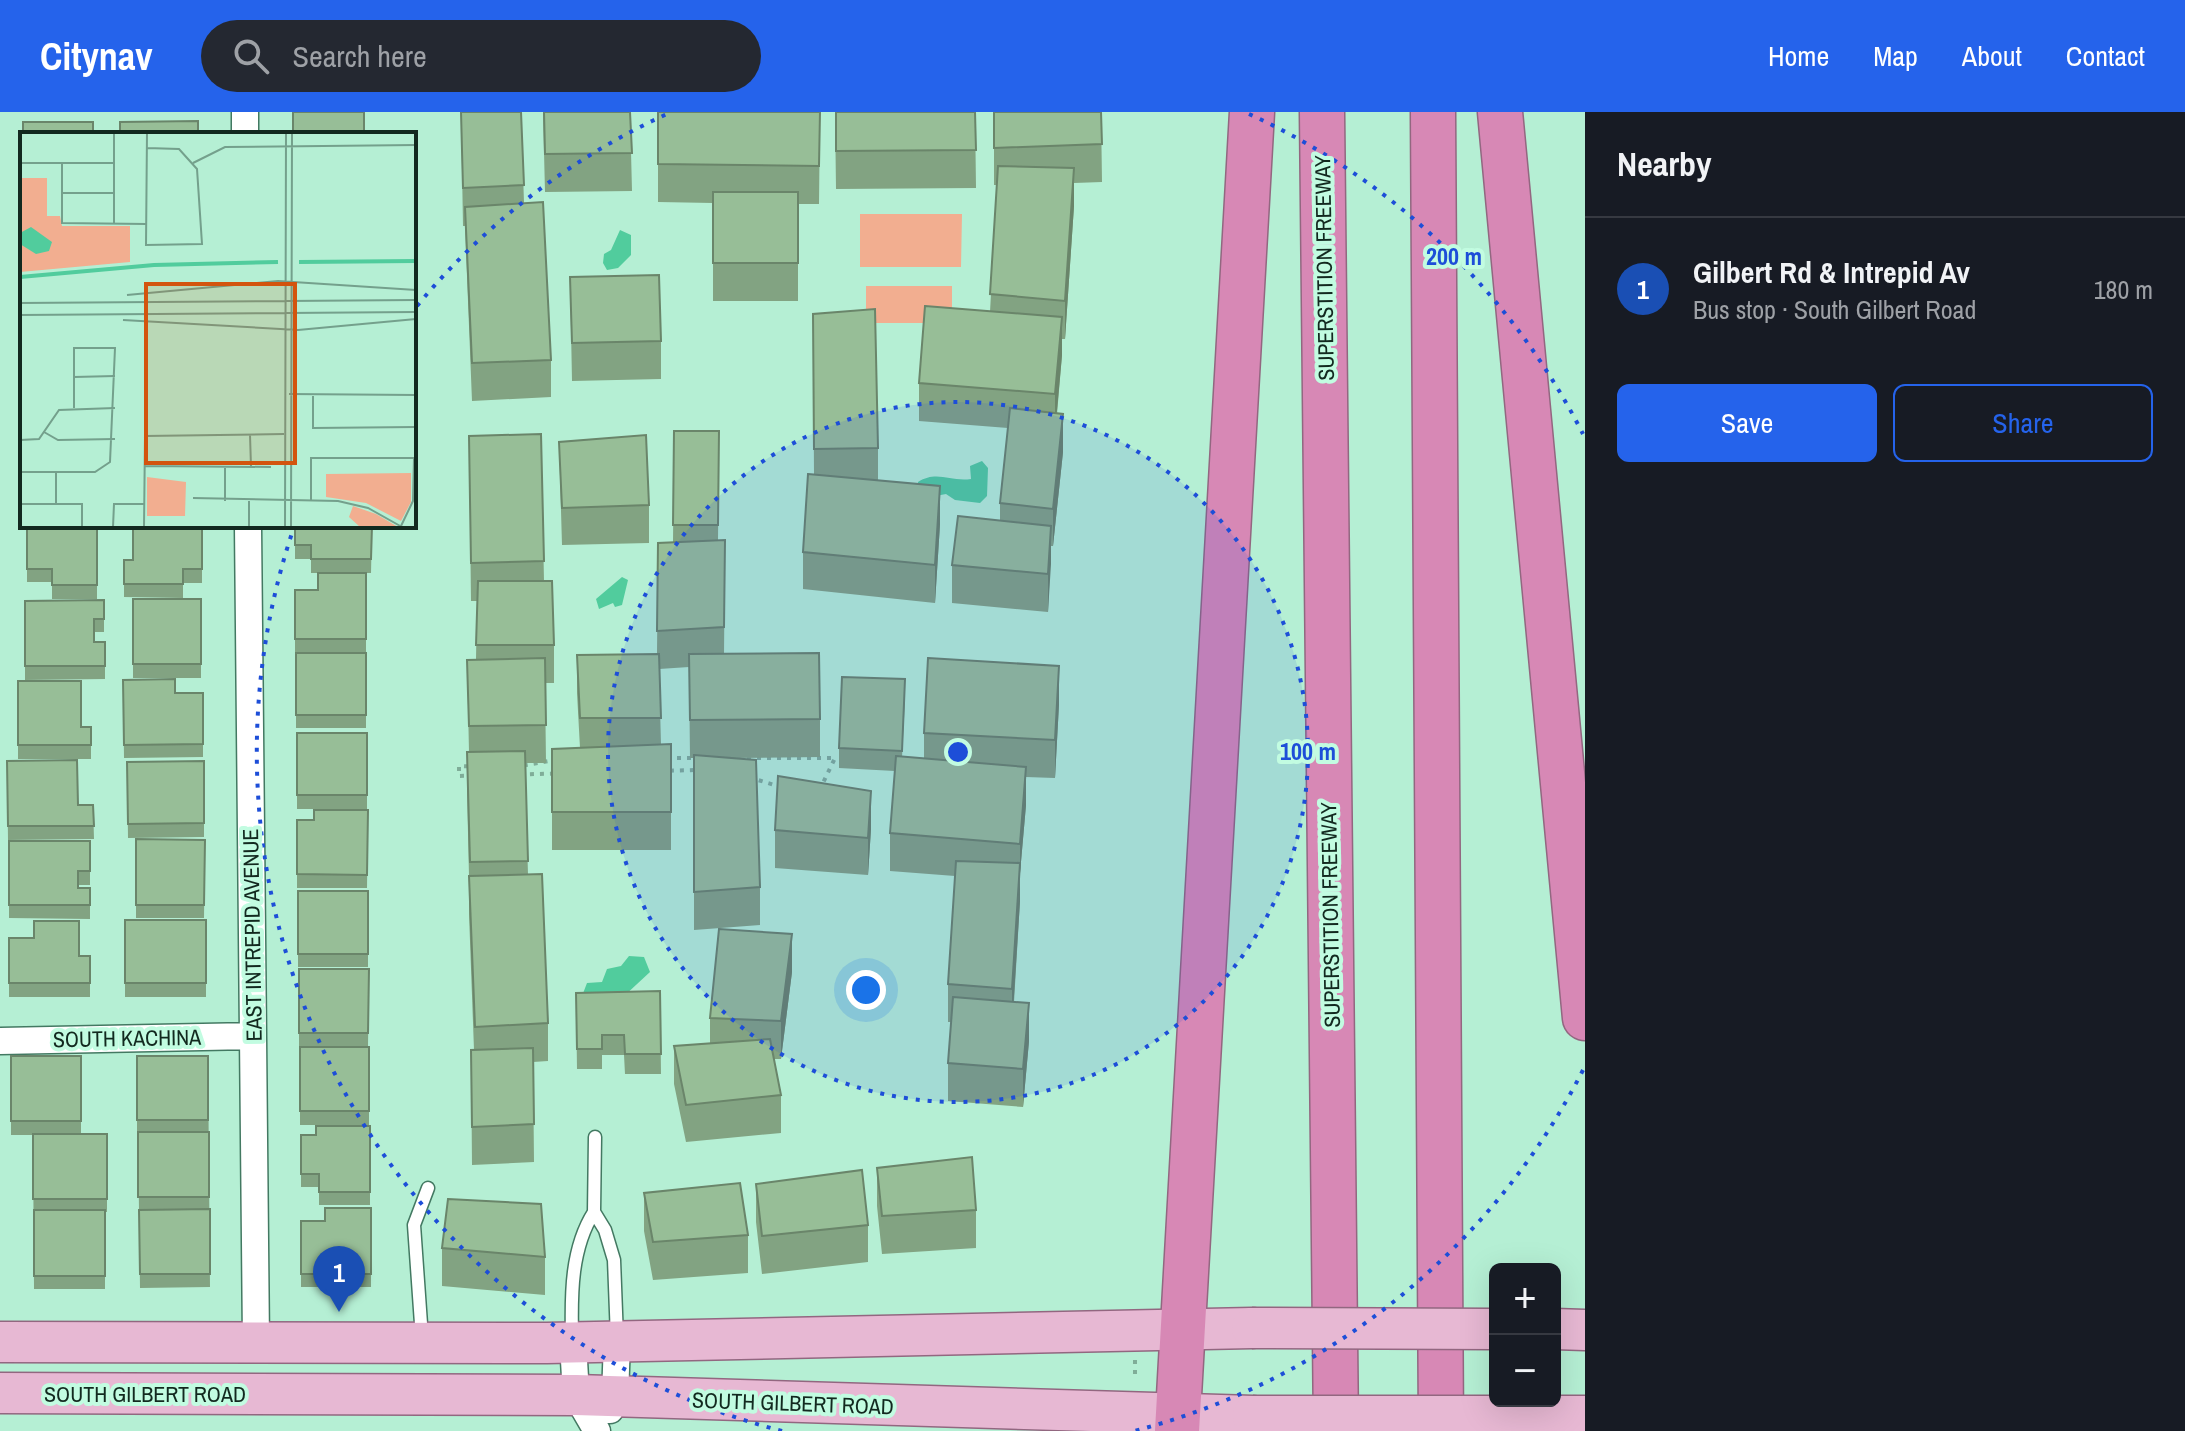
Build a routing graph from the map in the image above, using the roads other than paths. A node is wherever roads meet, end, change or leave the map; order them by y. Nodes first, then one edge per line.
1 (1252, 112) edge
2 (1322, 112) edge
3 (1433, 112) edge
4 (1500, 112) edge
5 (248, 528) edge
6 (1585, 1018) edge
7 (253, 1036) junction
8 (0, 1041) edge
9 (595, 1137) dead end
10 (428, 1188) dead end
11 (594, 1212) junction
12 (1181, 1329) junction
13 (1489, 1329) edge
14 (1561, 1329) edge
15 (1585, 1330) edge
16 (617, 1341) junction
17 (0, 1342) edge
18 (256, 1343) junction
19 (422, 1343) junction
20 (573, 1343) junction
21 (0, 1393) edge
22 (576, 1395) junction
23 (1585, 1416) edge
24 (604, 1420) edge
25 (1177, 1424) edge
26 (1336, 1431) edge
27 (1441, 1431) edge

1 - 12 highway
2 - 26 highway, SUPERSTITION FREEWAY
3 - 27 highway
4 - 6 highway
5 - 7 street, EAST INTREPID AVENUE
7 - 8 street, SOUTH KACHINA
7 - 18 street, EAST INTREPID AVENUE
9 - 11 lane
10 - 19 lane
11 - 16 lane
11 - 20 lane
12 - 13 main road, bridge
12 - 16 main road
12 - 25 highway
14 - 15 main road
16 - 20 main road
16 - 24 street
17 - 18 main road
18 - 19 main road
19 - 20 main road
20 - 22 street
21 - 22 main road, SOUTH GILBERT ROAD
22 - 24 main road, SOUTH GILBERT ROAD
23 - 25 main road, SOUTH GILBERT ROAD, bridge
24 - 25 main road, SOUTH GILBERT ROAD

